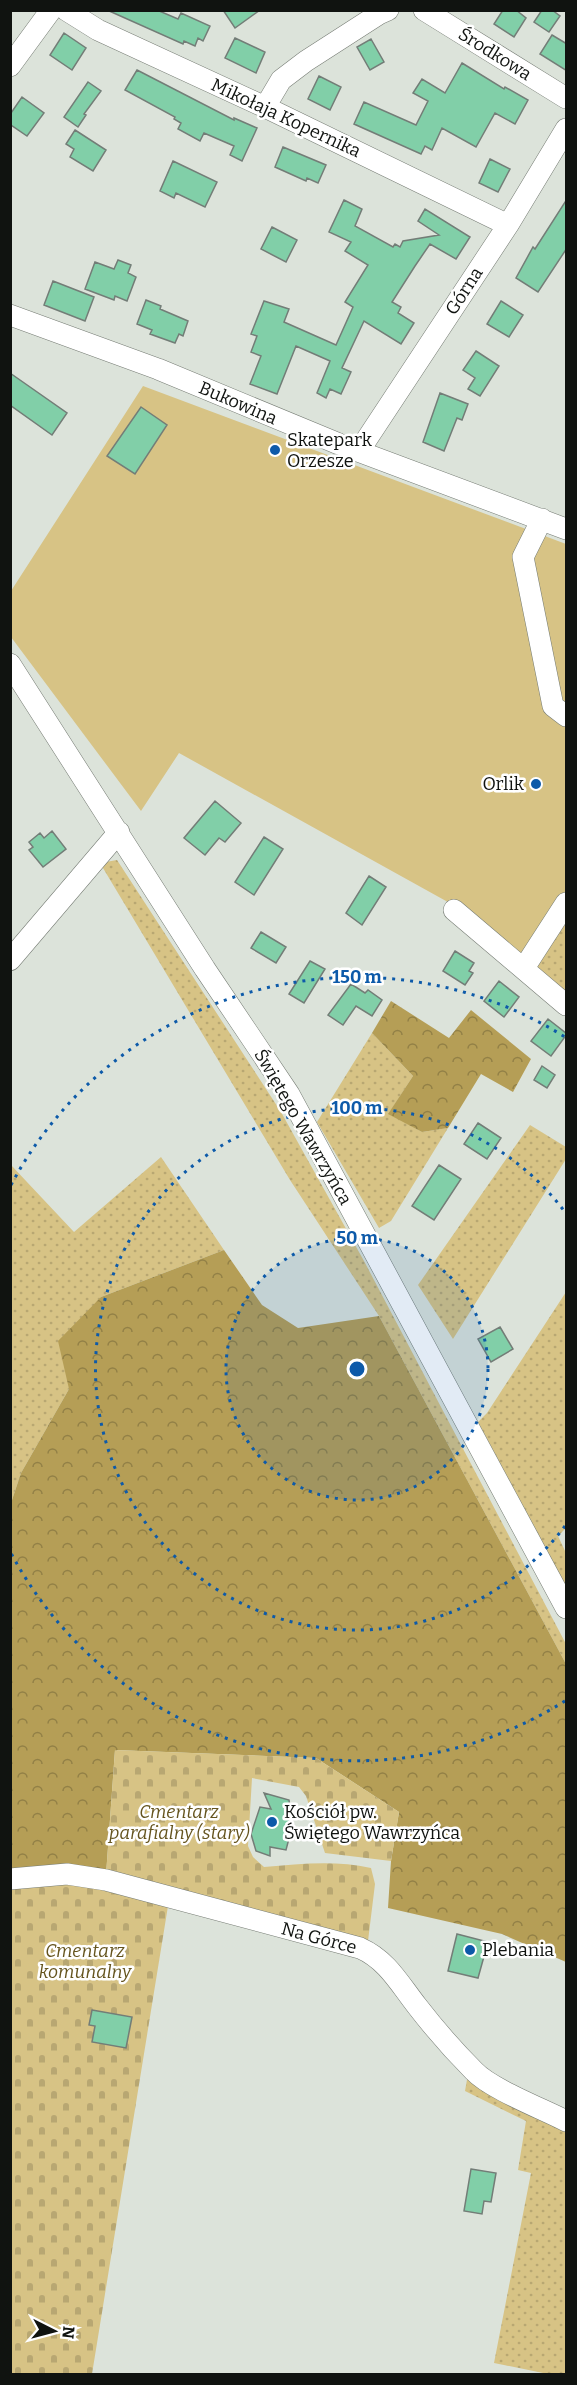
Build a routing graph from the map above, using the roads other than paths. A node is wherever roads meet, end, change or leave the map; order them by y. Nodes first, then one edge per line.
1 (51, 10) edge
2 (66, 10) edge
3 (388, 10) edge
4 (424, 10) edge
5 (10, 66) edge
6 (567, 98) edge
7 (265, 107) junction
8 (567, 129) edge
9 (508, 225) junction
10 (10, 315) edge
11 (358, 451) junction
12 (542, 519) junction
13 (567, 529) edge
14 (10, 664) edge
15 (567, 716) edge
16 (119, 832) junction
17 (567, 903) edge
18 (454, 910) dead end
19 (10, 960) edge
20 (524, 968) junction
21 (567, 1005) edge
22 (567, 1608) edge
23 (10, 1879) edge
24 (567, 2121) edge

1 - 5 street
2 - 7 street, Mikołaja Kopernika
3 - 7 street
4 - 6 street, Środkowa
7 - 9 street, Mikołaja Kopernika
8 - 9 street, Górna
9 - 11 street, Górna
10 - 11 street, Bukowina
11 - 12 street, Bukowina
12 - 13 street, Bukowina
12 - 15 street
14 - 16 street, Świętego Wawrzyńca
16 - 19 street
16 - 22 street, Świętego Wawrzyńca
17 - 20 street
18 - 20 street
20 - 21 street
23 - 24 street, Na Górce

